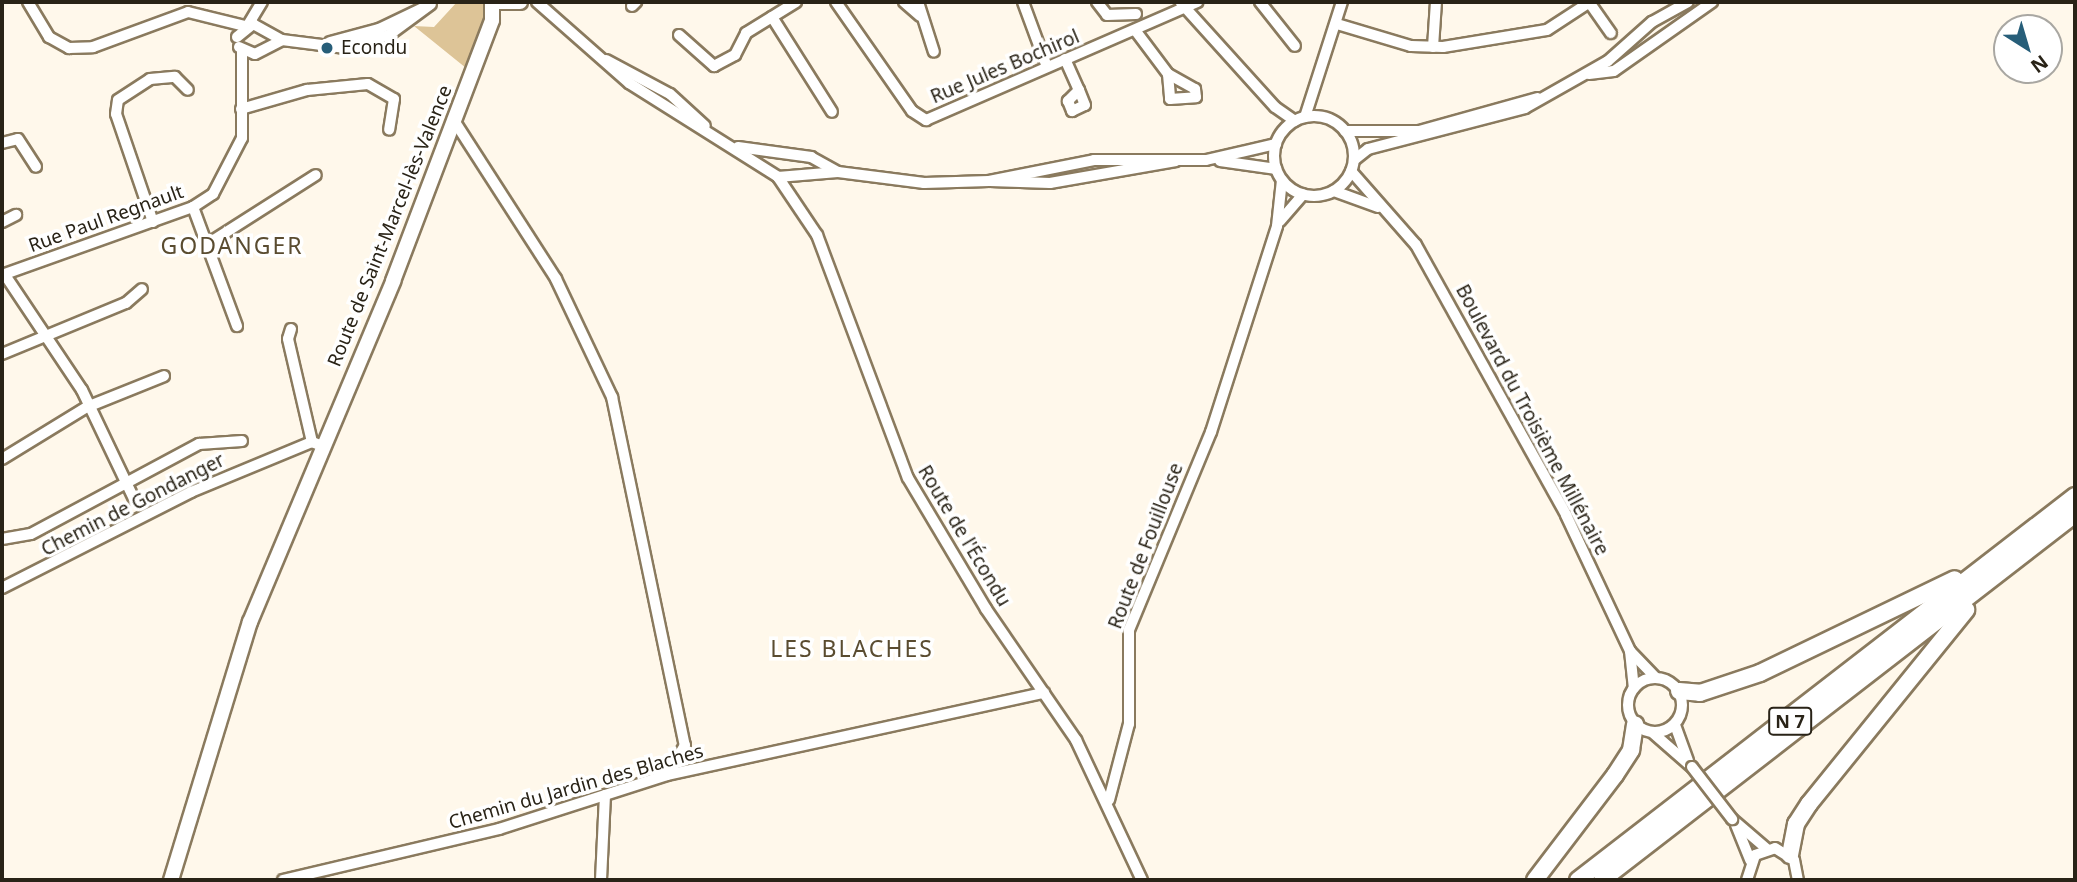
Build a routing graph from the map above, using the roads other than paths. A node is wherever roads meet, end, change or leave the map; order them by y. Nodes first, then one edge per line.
1 (28, 2) edge
2 (796, 2) edge
3 (836, 2) edge
4 (904, 2) edge
5 (918, 2) edge
6 (1023, 2) edge
7 (1097, 2) edge
8 (1133, 2) edge
9 (1197, 2) edge
10 (1260, 2) edge
11 (1342, 2) edge
12 (1436, 2) edge
13 (1590, 2) edge
14 (1688, 2) edge
15 (1712, 2) edge
16 (432, 3) edge
17 (507, 3) edge
18 (261, 5) edge
19 (1182, 5) edge
20 (539, 6) edge
21 (1136, 14) junction
22 (920, 16) junction
23 (772, 17) junction
24 (229, 24) junction
25 (1337, 24) junction
26 (246, 26) junction
27 (1137, 29) junction
28 (264, 31) junction
29 (1611, 33) dead end
30 (679, 35) dead end
31 (237, 37) junction
32 (282, 40) junction
33 (1295, 46) dead end
34 (1433, 47) junction
35 (242, 51) junction
36 (259, 51) junction
37 (934, 52) dead end
38 (1065, 59) junction
39 (1047, 67) junction
40 (243, 68) junction
41 (1168, 74) dead end
42 (1579, 75) junction
43 (1323, 76) junction
44 (188, 90) dead end
45 (1079, 90) dead end
46 (1541, 97) junction
47 (1275, 107) junction
48 (241, 109) junction
49 (832, 112) dead end
50 (453, 119) junction
51 (1300, 119) junction
52 (1330, 119) junction
53 (389, 130) dead end
54 (1345, 131) junction
55 (1282, 133) junction
56 (2, 143) edge
57 (1276, 144) junction
58 (738, 147) junction
59 (759, 150) junction
60 (1206, 160) junction
61 (753, 162) junction
62 (1352, 166) junction
63 (36, 167) dead end
64 (821, 169) junction
65 (316, 175) dead end
66 (1279, 175) junction
67 (778, 177) junction
68 (799, 179) junction
69 (1334, 191) junction
70 (787, 193) junction
71 (1303, 195) junction
72 (193, 207) junction
73 (1390, 214) junction
74 (16, 215) dead end
75 (2, 222) edge
76 (153, 222) junction
77 (1276, 226) junction
78 (206, 245) junction
79 (3, 275) edge
80 (142, 289) dead end
81 (236, 326) dead end
82 (291, 329) dead end
83 (44, 336) junction
84 (2, 354) edge
85 (164, 376) dead end
86 (88, 407) junction
87 (242, 441) dead end
88 (316, 444) junction
89 (2, 459) edge
90 (126, 483) junction
91 (2075, 496) edge
92 (134, 499) dead end
93 (2075, 514) edge
94 (2, 539) edge
95 (1998, 557) junction
96 (1990, 582) junction
97 (2, 588) edge
98 (1630, 651) junction
99 (1656, 678) junction
100 (1634, 688) junction
101 (1679, 691) junction
102 (1044, 693) junction
103 (1635, 724) junction
104 (1675, 725) junction
105 (1653, 733) junction
106 (1690, 765) junction
107 (667, 775) junction
108 (606, 795) junction
109 (1109, 805) junction
110 (1734, 821) junction
111 (1767, 849) junction
112 (1790, 855) junction
113 (1751, 860) junction
114 (170, 880) edge
115 (283, 880) edge
116 (601, 880) edge
117 (1142, 880) edge
118 (1535, 880) edge
119 (1578, 880) edge
120 (1602, 880) edge
121 (1747, 880) edge
122 (1798, 880) edge

1 - 24 street
2 - 23 street
3 - 39 street, Rue Jules Bochirol
4 - 22 street
5 - 22 street
6 - 39 street
7 - 21 street
8 - 21 street
9 - 19 street, Rue Jules Bochirol
10 - 33 street
11 - 25 street
12 - 34 street
13 - 29 street
13 - 34 street
14 - 42 street
15 - 42 street
16 - 32 street
17 - 20 street
17 - 50 main road, Route de Saint-Marcel-lès-Valence
18 - 26 street
18 - 28 street
19 - 27 street, Rue Jules Bochirol
19 - 47 street
20 - 58 street
21 - 27 street
22 - 37 street
23 - 30 street
23 - 49 street
24 - 26 street
24 - 31 street
25 - 34 street
25 - 43 street
26 - 28 street
26 - 31 street
27 - 38 street, Rue Jules Bochirol
27 - 41 street
28 - 32 street
28 - 36 street
31 - 35 street
32 - 36 street
35 - 36 street
35 - 40 street, Rue Paul Regnault
36 - 40 street
38 - 39 street, Rue Jules Bochirol
38 - 45 street
40 - 48 street, Rue Paul Regnault
42 - 46 street
43 - 51 street
43 - 52 street
44 - 76 street
46 - 54 street
46 - 62 street
47 - 51 street
47 - 55 street
48 - 53 street
48 - 72 street, Rue Paul Regnault
50 - 88 main road, Route de Saint-Marcel-lès-Valence
50 - 107 street
51 - 52 street
51 - 55 street
52 - 54 street
54 - 62 street
55 - 57 street
56 - 63 street
57 - 60 street
57 - 66 street
58 - 59 street
58 - 61 street
59 - 61 street
59 - 64 street
60 - 64 street
60 - 66 street
61 - 67 street
62 - 69 street
62 - 73 street, Boulevard du Troisième Millénaire
64 - 68 street
65 - 78 street
66 - 71 street
66 - 77 street, Route de Fouillouse
67 - 68 street
67 - 70 street, Route de l'Écondu
68 - 70 street
69 - 71 street
69 - 73 street
70 - 102 street, Route de l'Écondu
71 - 77 street, Route de Fouillouse
72 - 76 street, Rue Paul Regnault
72 - 78 street
73 - 98 street, Boulevard du Troisième Millénaire
74 - 75 street
76 - 79 street, Rue Paul Regnault
77 - 109 street, Route de Fouillouse
78 - 81 street
79 - 83 street
80 - 83 street
82 - 88 street
83 - 84 street
83 - 86 street
85 - 86 street
86 - 89 street
86 - 90 street
87 - 90 street
88 - 97 street, Chemin de Gondanger
88 - 114 main road, Route de Saint-Marcel-lès-Valence
90 - 92 street
90 - 94 street
91 - 95 highway, N 7
93 - 96 highway, N 7
95 - 101 highway
95 - 119 highway, N 7
96 - 112 highway
96 - 120 highway, N 7
98 - 99 street, Boulevard du Troisième Millénaire
98 - 100 street, Boulevard du Troisième Millénaire
99 - 100 street
99 - 101 street
100 - 103 street
101 - 104 street
102 - 107 street, Chemin du Jardin des Blaches
102 - 109 street, Route de l'Écondu
103 - 105 street
103 - 118 highway
104 - 105 street
104 - 106 street
105 - 106 street
106 - 110 street, bridge
107 - 108 street, Chemin du Jardin des Blaches
108 - 115 street, Chemin du Jardin des Blaches
108 - 116 street
109 - 117 street
110 - 111 street
110 - 113 street
111 - 112 street
111 - 113 street
112 - 122 street
113 - 121 street

